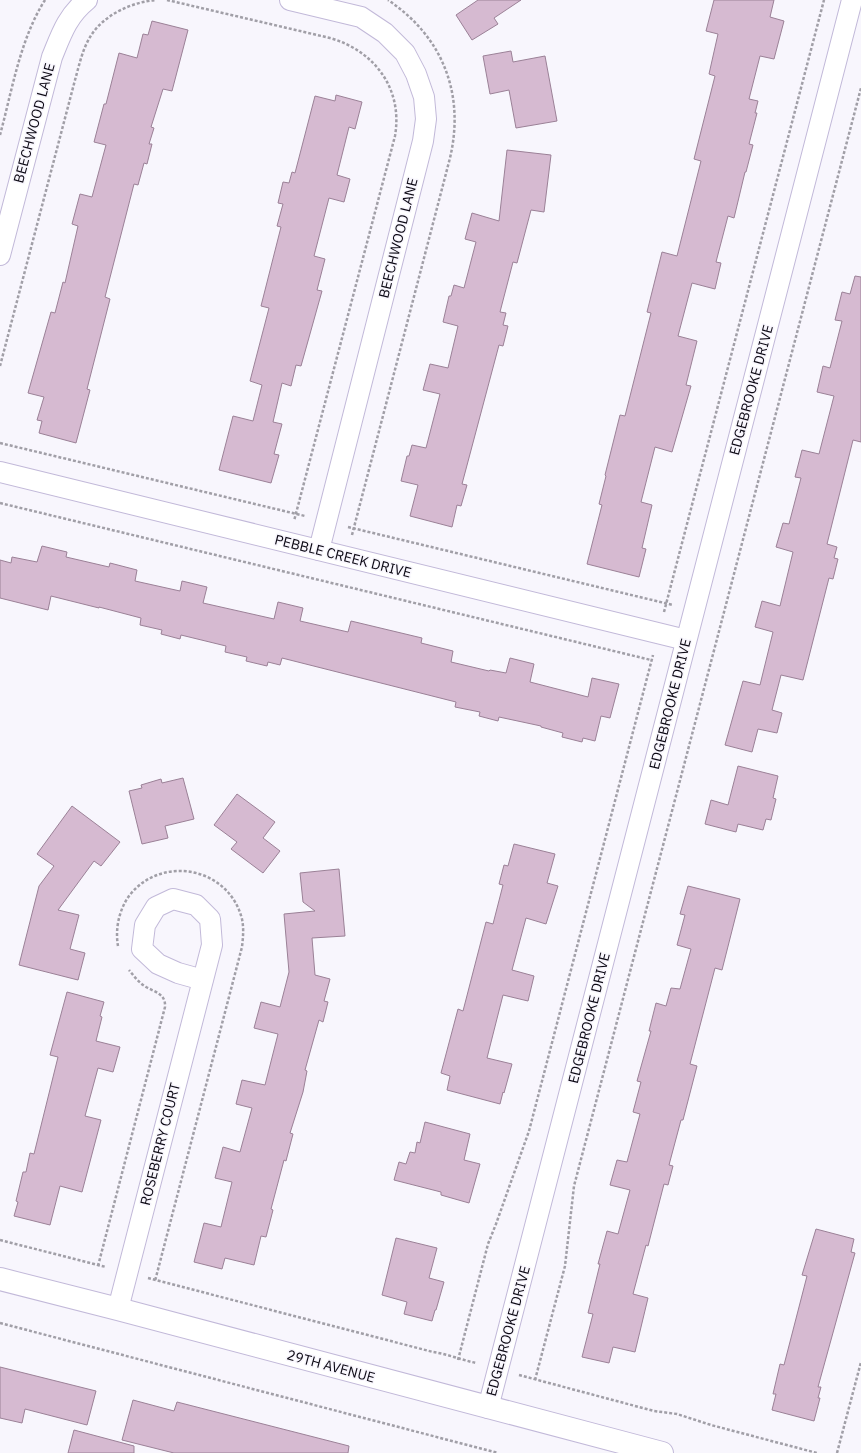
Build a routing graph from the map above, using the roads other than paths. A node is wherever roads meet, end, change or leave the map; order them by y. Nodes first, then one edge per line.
1 (86, 0) edge
2 (290, 0) edge
3 (852, 0) edge
4 (0, 255) edge
5 (0, 472) edge
6 (319, 550) junction
7 (686, 640) junction
8 (203, 980) dead end
9 (0, 1279) edge
10 (118, 1309) junction
11 (488, 1408) junction
12 (662, 1453) edge

1 - 4 street, BEECHWOOD LANE
2 - 6 street, BEECHWOOD LANE
3 - 7 street, EDGEBROOKE DRIVE
5 - 6 street, PEBBLE CREEK DRIVE
6 - 7 street, PEBBLE CREEK DRIVE
7 - 11 street, EDGEBROOKE DRIVE
8 - 10 street, ROSEBERRY COURT
9 - 10 street, 29TH AVENUE
10 - 11 street, 29TH AVENUE
11 - 12 street, 29TH AVENUE

